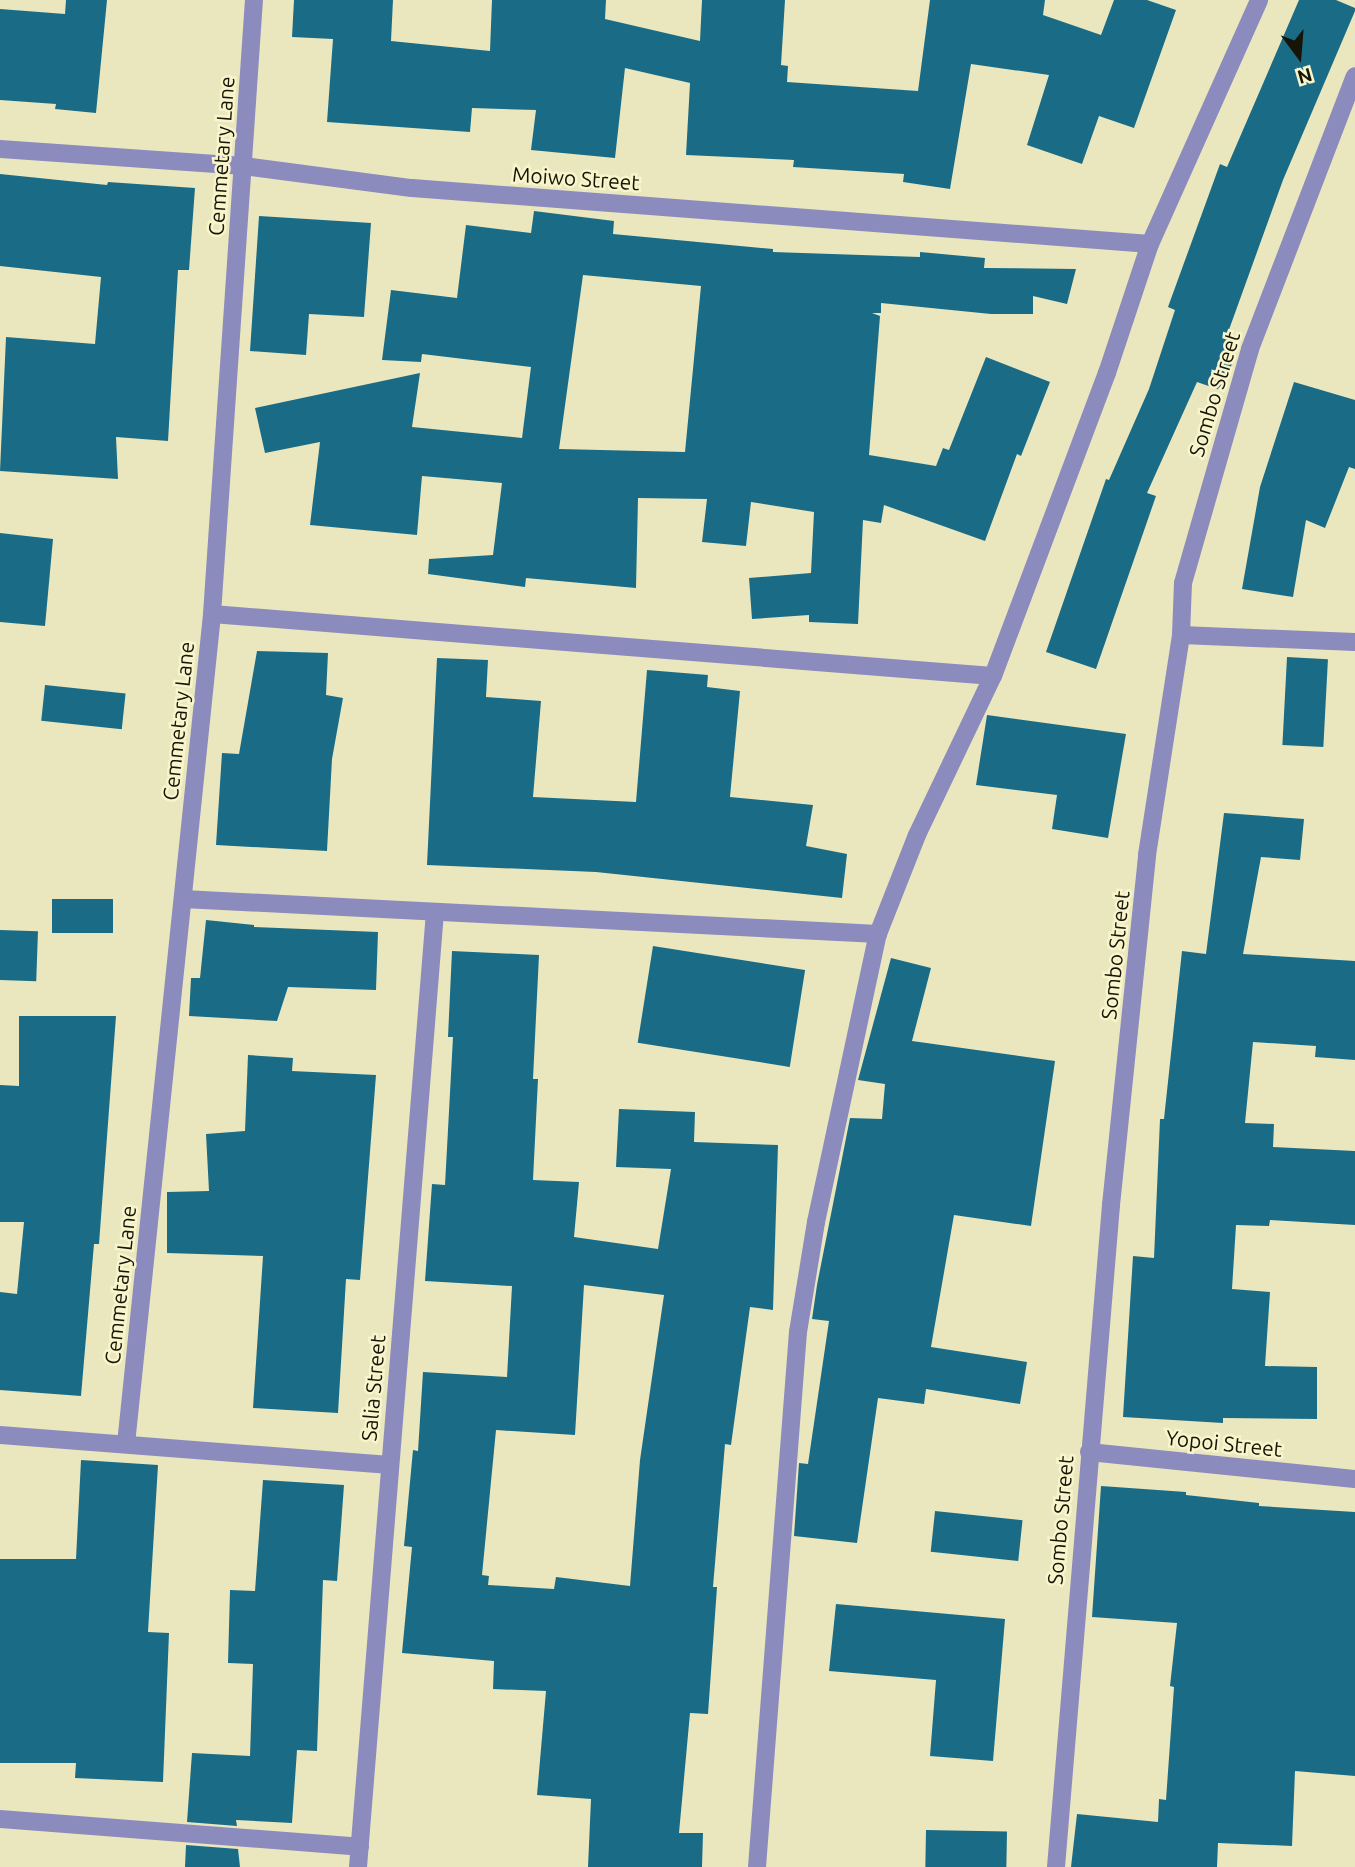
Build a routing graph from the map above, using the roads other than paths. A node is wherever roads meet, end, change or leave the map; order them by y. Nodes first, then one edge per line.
1 (254, 0) edge
2 (1259, 0) edge
3 (1355, 76) edge
4 (0, 149) edge
5 (244, 166) junction
6 (1150, 244) junction
7 (212, 614) junction
8 (1181, 635) junction
9 (1355, 642) edge
10 (993, 676) junction
11 (183, 900) junction
12 (435, 912) junction
13 (878, 934) junction
14 (0, 1435) edge
15 (127, 1444) junction
16 (1089, 1452) junction
17 (390, 1465) junction
18 (1355, 1479) edge
19 (0, 1819) edge
20 (360, 1847) junction
21 (358, 1867) edge
22 (757, 1867) edge
23 (1056, 1867) edge

1 - 5 street, Cemmetary Lane
2 - 6 street
3 - 8 street, Sombo Street
4 - 5 street, Moiwo Street
5 - 6 street, Moiwo Street
5 - 7 street, Cemmetary Lane
6 - 10 street
7 - 10 street
7 - 11 street, Cemmetary Lane
8 - 9 street
8 - 16 street, Sombo Street
10 - 13 street
11 - 12 street
11 - 15 street, Cemmetary Lane
12 - 13 street
12 - 17 street, Salia Street
13 - 22 street
14 - 15 street
15 - 17 street
16 - 18 street, Yopoi Street
16 - 23 street, Sombo Street
17 - 20 street, Salia Street
19 - 20 street
20 - 21 street, Salia Street

